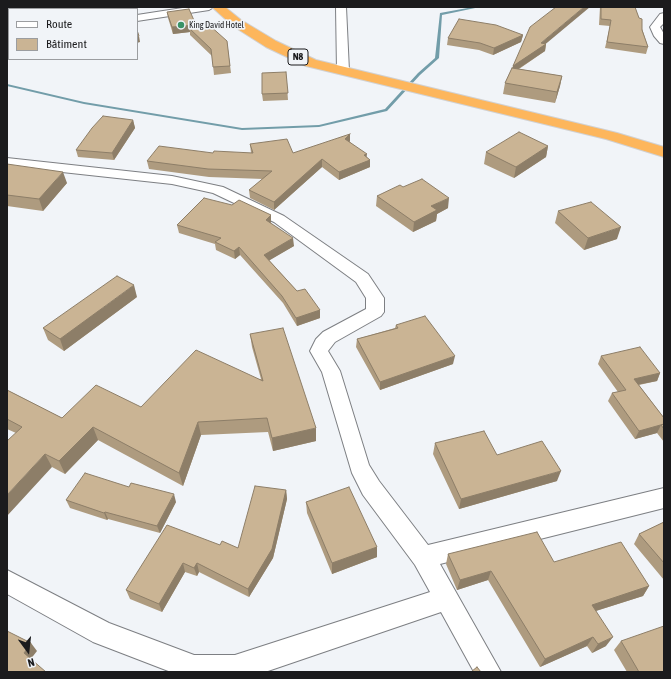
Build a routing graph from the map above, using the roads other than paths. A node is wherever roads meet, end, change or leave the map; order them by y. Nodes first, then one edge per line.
1 (209, 7) edge
2 (218, 7) edge
3 (341, 7) edge
4 (664, 16) edge
5 (138, 18) edge
6 (664, 42) edge
7 (343, 71) junction
8 (485, 104) junction
9 (664, 146) edge
10 (664, 152) edge
11 (7, 162) edge
12 (664, 498) edge
13 (423, 557) junction
14 (7, 581) edge
15 (445, 599) junction
16 (488, 672) edge

1 - 5 street
2 - 7 highway, N8
3 - 7 street
4 - 6 street
7 - 8 highway, N8
8 - 9 highway, N8
8 - 10 highway, N8
11 - 13 street
12 - 13 street
13 - 15 street
14 - 15 street
15 - 16 street

